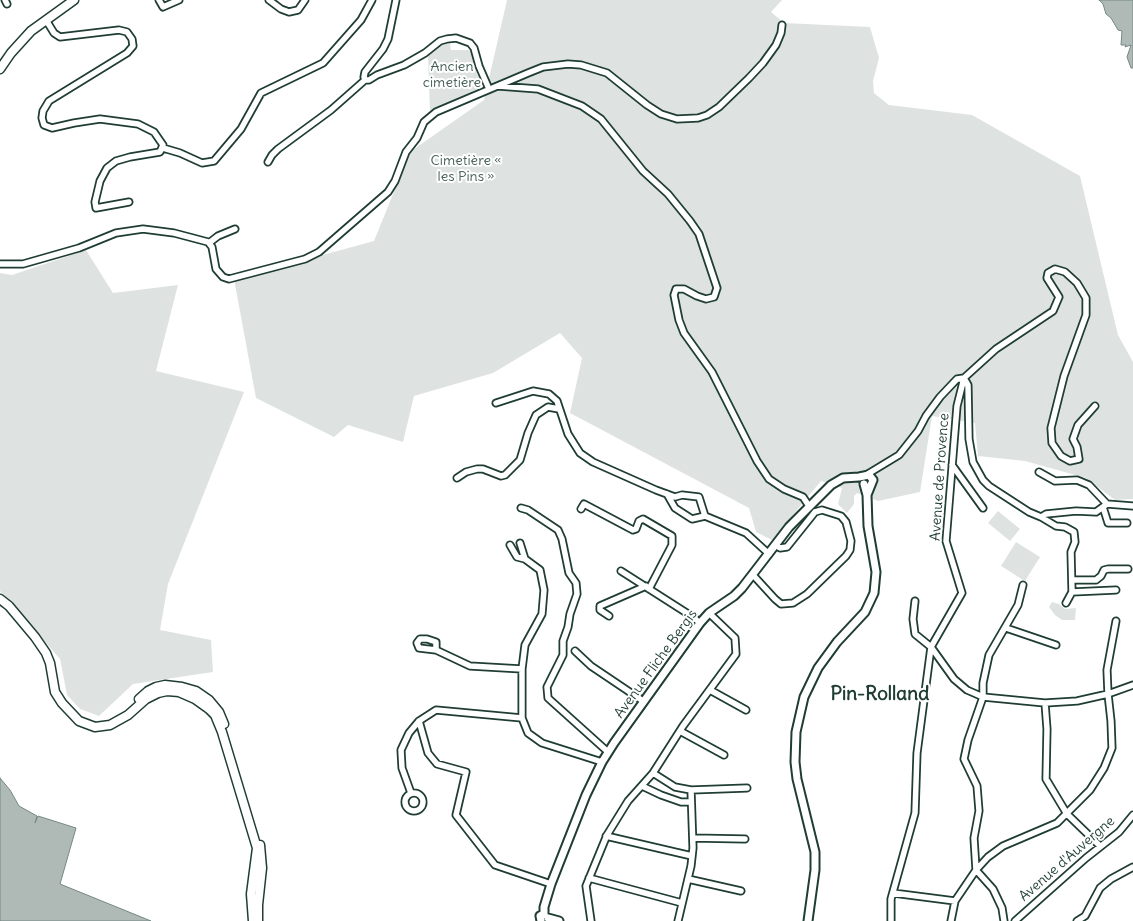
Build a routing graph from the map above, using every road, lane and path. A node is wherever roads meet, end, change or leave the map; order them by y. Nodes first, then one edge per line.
1 (74, 0) edge
2 (158, 0) edge
3 (179, 0) edge
4 (269, 0) edge
5 (305, 0) edge
6 (372, 0) edge
7 (396, 0) edge
8 (46, 20) junction
9 (782, 25) dead end
10 (0, 69) edge
11 (365, 80) junction
12 (492, 88) junction
13 (163, 148) junction
14 (268, 162) dead end
15 (129, 202) dead end
16 (235, 229) dead end
17 (209, 243) junction
18 (0, 264) edge
19 (964, 378) junction
20 (496, 403) dead end
21 (1096, 406) dead end
22 (560, 409) junction
23 (952, 465) junction
24 (1039, 472) dead end
25 (457, 478) dead end
26 (867, 480) junction
27 (667, 494) junction
28 (809, 506) junction
29 (1105, 506) junction
30 (1133, 506) edge
31 (521, 508) dead end
32 (982, 508) dead end
33 (581, 509) dead end
34 (705, 516) junction
35 (1041, 517) junction
36 (1127, 523) dead end
37 (520, 542) dead end
38 (775, 544) junction
39 (510, 545) dead end
40 (769, 554) junction
41 (525, 559) junction
42 (1128, 568) dead end
43 (621, 571) dead end
44 (753, 575) junction
45 (1072, 580) junction
46 (1023, 585) dead end
47 (647, 587) junction
48 (1116, 590) dead end
49 (1072, 592) junction
50 (0, 598) edge
51 (915, 601) dead end
52 (1066, 603) dead end
53 (709, 614) junction
54 (609, 616) dead end
55 (1116, 622) dead end
56 (700, 623) junction
57 (1006, 628) junction
58 (1056, 645) dead end
59 (931, 647) junction
60 (436, 650) dead end
61 (575, 651) dead end
62 (522, 669) junction
63 (1133, 685) edge
64 (710, 690) junction
65 (1108, 694) junction
66 (983, 697) junction
67 (644, 701) junction
68 (1045, 703) junction
69 (746, 710) dead end
70 (522, 718) junction
71 (119, 720) junction
72 (419, 721) junction
73 (680, 731) junction
74 (608, 752) junction
75 (724, 755) dead end
76 (602, 762) junction
77 (653, 774) junction
78 (642, 786) junction
79 (747, 788) dead end
80 (691, 790) junction
81 (411, 793) dead end
82 (691, 802) junction
83 (1067, 814) junction
84 (1133, 816) edge
85 (606, 836) junction
86 (693, 838) junction
87 (745, 839) dead end
88 (1100, 846) junction
89 (692, 856) junction
90 (1133, 867) edge
91 (976, 870) junction
92 (589, 878) junction
93 (688, 880) junction
94 (551, 884) junction
95 (741, 891) dead end
96 (893, 893) junction
97 (955, 901) junction
98 (682, 903) junction
99 (545, 918) edge
100 (253, 921) edge
101 (258, 921) edge
102 (559, 921) edge
103 (591, 921) edge
104 (678, 921) edge
105 (808, 921) edge
106 (892, 921) edge
107 (951, 921) edge
108 (1004, 921) edge
109 (1015, 921) edge
110 (1077, 921) edge

1 - 8 main road
2 - 3 street
4 - 5 street
6 - 13 street
7 - 11 street
8 - 10 main road
8 - 13 street
9 - 12 street
11 - 12 street
11 - 14 street
12 - 17 street
12 - 28 street
13 - 15 street
16 - 17 street
17 - 18 street
19 - 21 street
19 - 23 street, Avenue de Provence
19 - 26 street
19 - 35 street
20 - 22 street
22 - 25 street
22 - 27 street
23 - 32 street
23 - 59 street, Avenue de Provence
24 - 29 street
26 - 28 street, Avenue Fliche Bergis
26 - 105 street
27 - 34 street
27 - 34 street
28 - 38 street, Avenue Fliche Bergis
29 - 30 street
29 - 35 street
29 - 36 street
31 - 74 street
33 - 47 street
34 - 40 street
35 - 45 street
37 - 41 street
38 - 40 street, Avenue Fliche Bergis
38 - 44 street
39 - 41 street
40 - 44 street, Avenue Fliche Bergis
41 - 62 street
42 - 45 street
43 - 47 street
44 - 53 street, Avenue Fliche Bergis
45 - 49 street
46 - 57 street
47 - 54 street
47 - 56 street
48 - 49 street
49 - 52 street
50 - 71 main road
51 - 59 street
53 - 56 street, Avenue Fliche Bergis
53 - 64 street
55 - 65 street
56 - 67 street, Avenue Fliche Bergis
57 - 58 street
57 - 66 street
59 - 66 street
59 - 96 street, Avenue de Provence
60 - 62 street
61 - 67 street
62 - 70 street
63 - 65 street
64 - 69 street
64 - 73 street
65 - 68 street
65 - 83 street
66 - 68 street
66 - 91 street
67 - 74 street, Avenue Fliche Bergis
68 - 83 street
70 - 72 street
70 - 76 street
71 - 100 main road
71 - 101 main road
72 - 81 street
72 - 94 street
73 - 75 street
73 - 77 street
74 - 76 street, Avenue Fliche Bergis
76 - 94 street, Avenue Fliche Bergis
77 - 78 street
77 - 80 street
78 - 82 street
78 - 85 street
79 - 80 street
80 - 82 street
82 - 86 street
83 - 88 street
83 - 91 street
84 - 88 street, Avenue d'Auvergne
85 - 89 street
85 - 92 street
86 - 87 street
86 - 89 street
88 - 109 street, Avenue d'Auvergne
89 - 93 street
90 - 110 street
91 - 97 street
91 - 108 street
92 - 98 street
92 - 103 street
93 - 95 street
93 - 98 street
94 - 99 street, Avenue Fliche Bergis
96 - 97 street
96 - 106 street, Avenue de Provence
97 - 107 street
98 - 104 street
99 - 102 street

